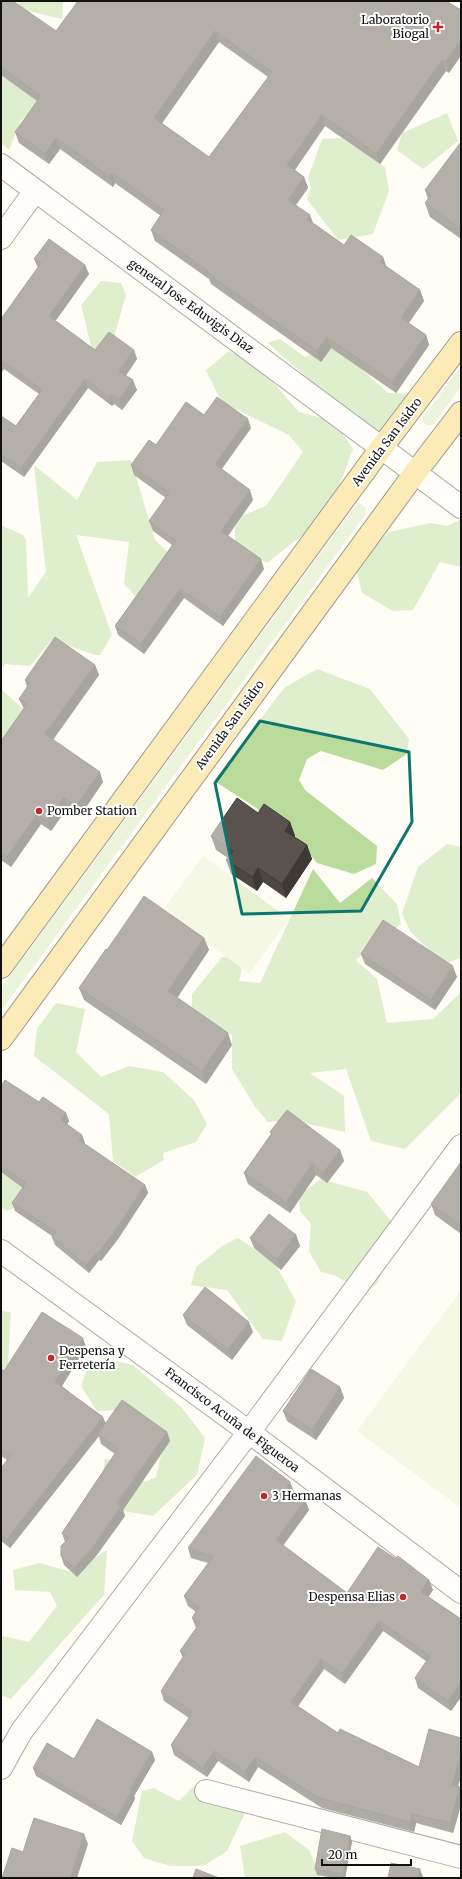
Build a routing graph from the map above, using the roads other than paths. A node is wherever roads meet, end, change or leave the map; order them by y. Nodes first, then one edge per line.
1 (1, 165) edge
2 (35, 191) junction
3 (1, 238) edge
4 (461, 343) edge
5 (461, 413) edge
6 (382, 447) junction
7 (415, 473) junction
8 (461, 507) edge
9 (1, 967) edge
10 (1, 1039) edge
11 (461, 1146) edge
12 (1, 1251) edge
13 (249, 1432) junction
14 (461, 1592) edge
15 (1, 1768) edge
16 (206, 1791) dead end
17 (461, 1857) edge

1 - 2 street, general Jose Eduvigis Diaz
2 - 3 street
2 - 6 street, general Jose Eduvigis Diaz
4 - 6 main road, Avenida San Isidro
5 - 7 main road, Avenida San Isidro
6 - 7 street, general Jose Eduvigis Diaz
6 - 9 main road, Avenida San Isidro
7 - 8 street
7 - 10 main road, Avenida San Isidro
11 - 13 street
12 - 13 street, Francisco Acuña de Figueroa
13 - 14 street, Francisco Acuña de Figueroa
13 - 15 street
16 - 17 street

